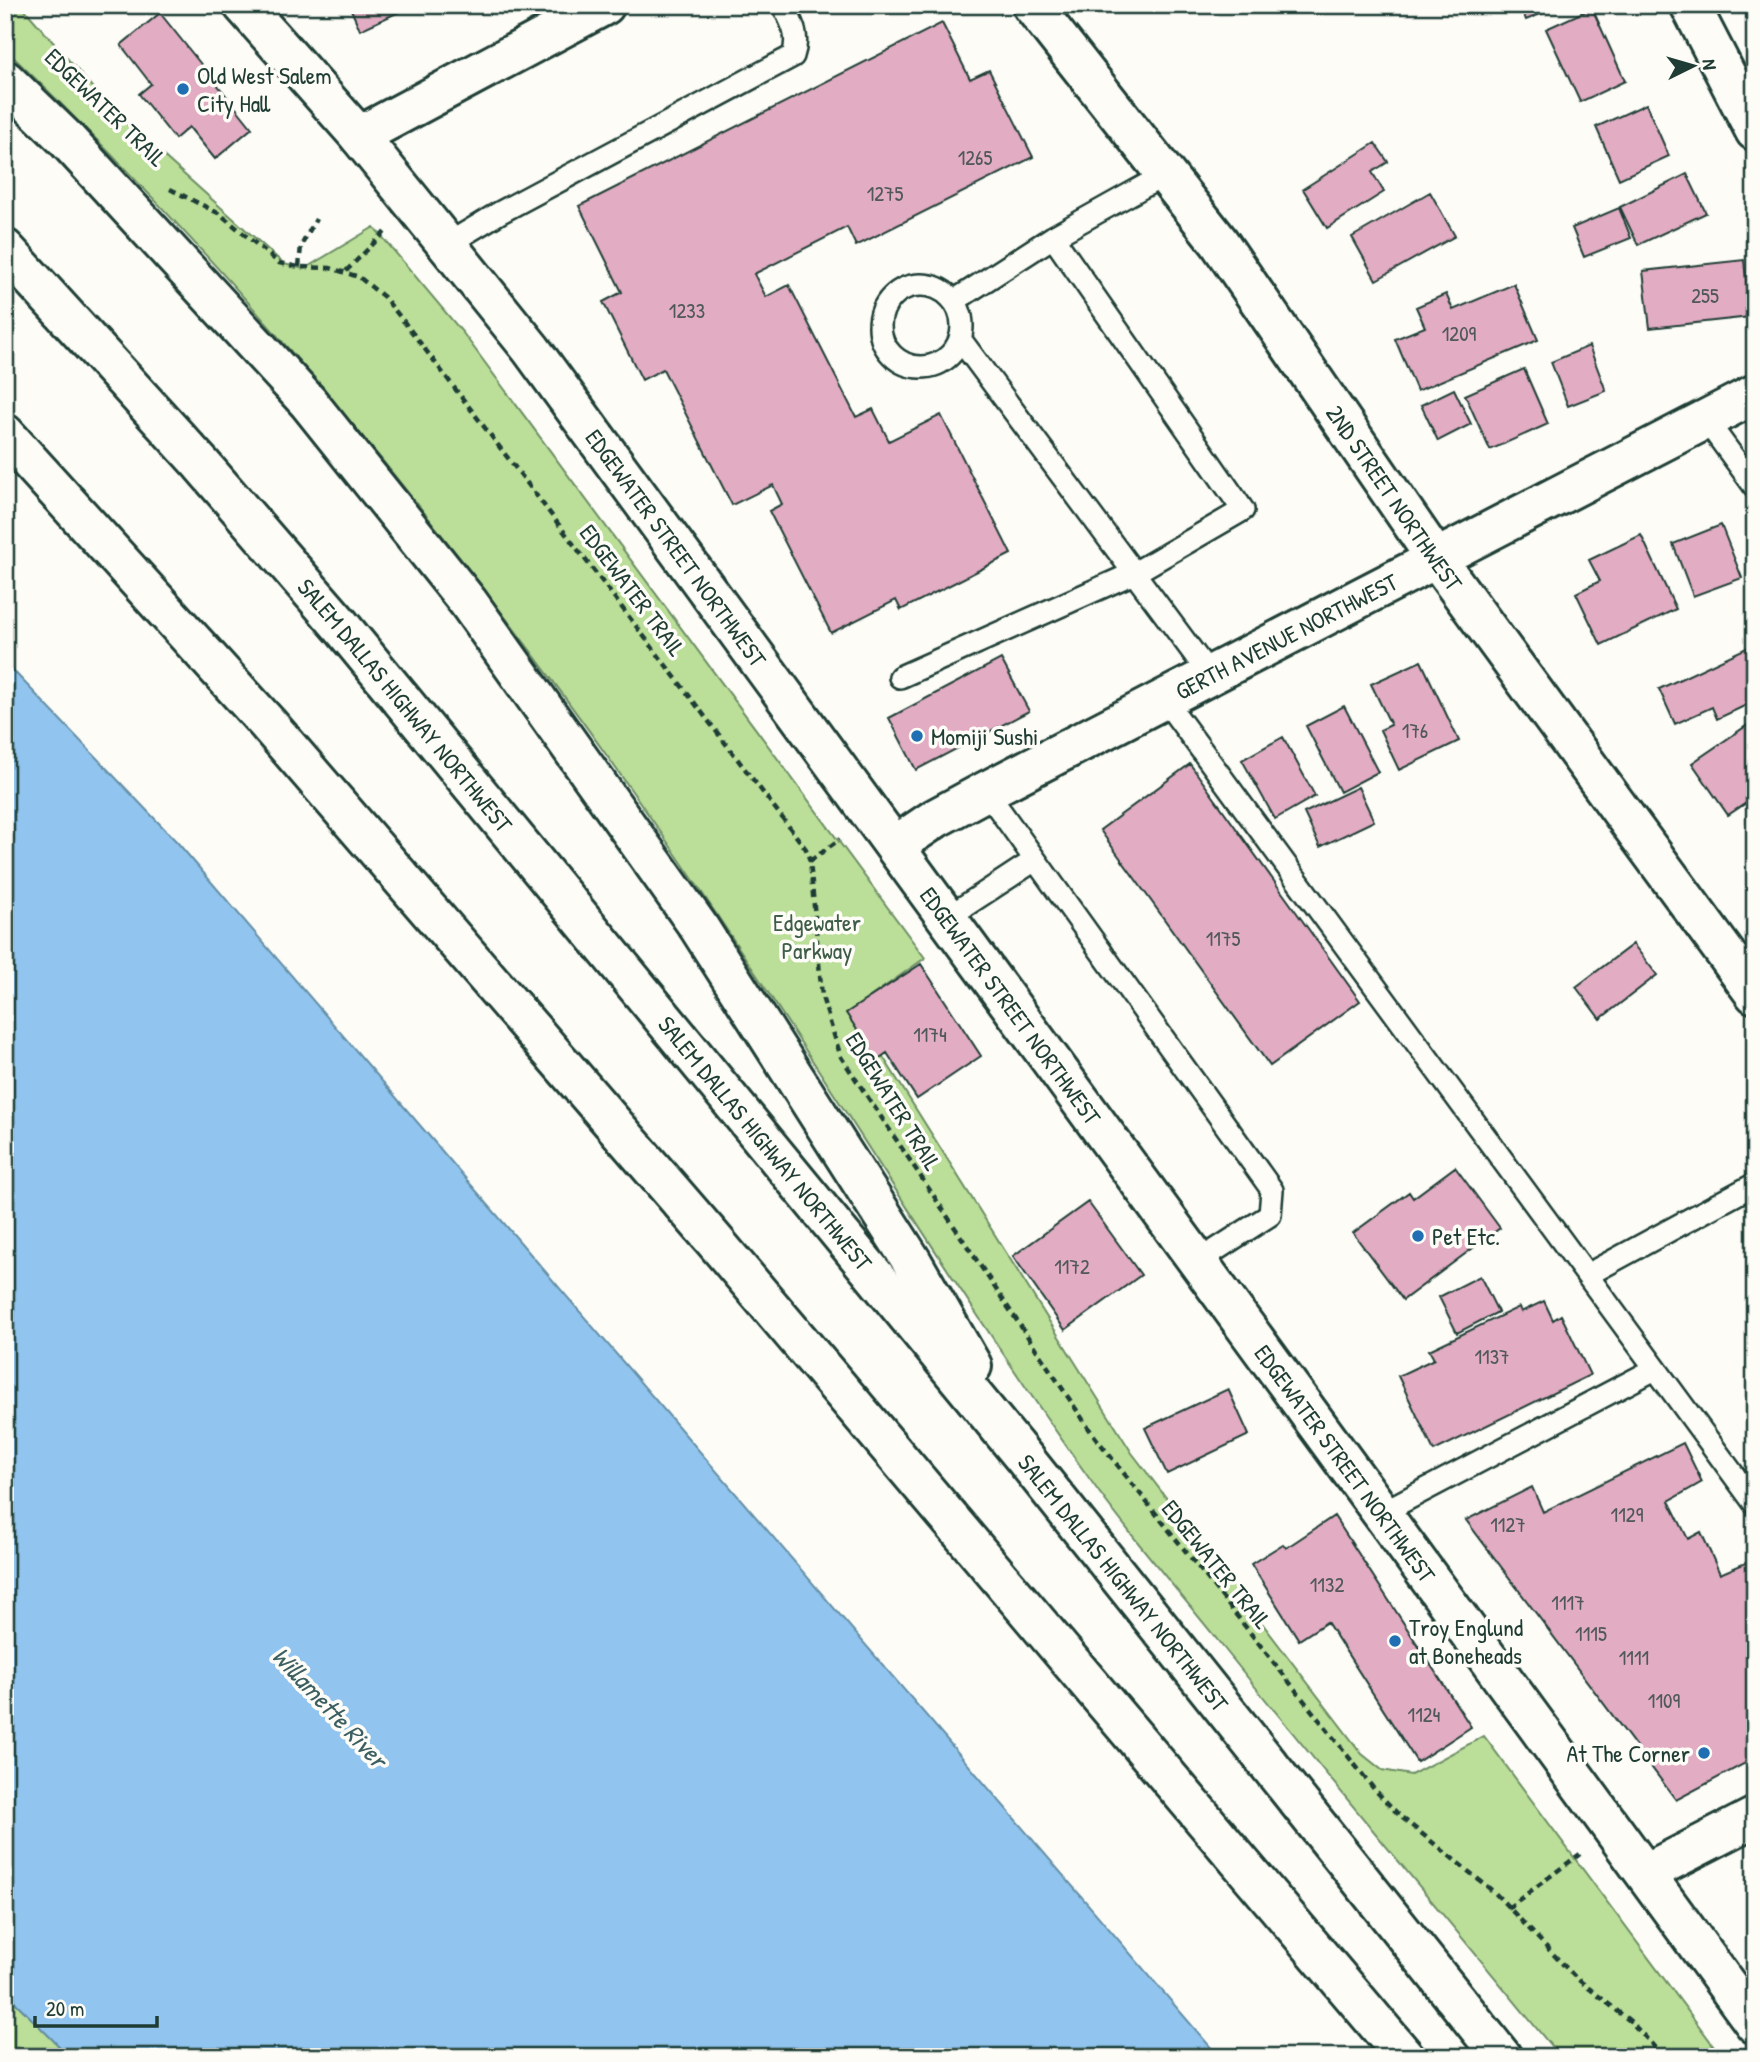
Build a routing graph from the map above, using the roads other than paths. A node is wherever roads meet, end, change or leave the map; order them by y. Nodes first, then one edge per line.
1 (243, 5) edge
2 (605, 5) edge
3 (783, 5) edge
4 (1690, 5) edge
5 (1034, 6) edge
6 (5, 80) edge
7 (1755, 131) edge
8 (359, 136) junction
9 (1166, 174) junction
10 (1054, 237) junction
11 (446, 245) junction
12 (5, 249) edge
13 (954, 301) junction
14 (960, 339) junction
15 (1755, 394) edge
16 (1706, 420) junction
17 (5, 434) edge
18 (1755, 487) edge
19 (1437, 560) junction
20 (1136, 572) junction
21 (1210, 675) junction
22 (900, 677) dead end
23 (1164, 699) junction
24 (986, 790) junction
25 (896, 845) junction
26 (1035, 860) junction
27 (948, 917) junction
28 (1755, 994) edge
29 (1755, 1184) edge
30 (1197, 1262) junction
31 (1587, 1275) junction
32 (1655, 1368) junction
33 (1025, 1459) junction
34 (1755, 1504) edge
35 (1381, 1513) junction
36 (1755, 1817) edge
37 (1646, 1873) junction
38 (1755, 2024) edge
39 (1405, 2057) edge
40 (1503, 2057) edge

1 - 8 main road, EDGEWATER STREET NORTHWEST
2 - 8 main road
3 - 11 lane
4 - 7 main road
5 - 9 main road, 2ND STREET NORTHWEST
6 - 33 main road
8 - 11 main road, EDGEWATER STREET NORTHWEST
9 - 10 lane
9 - 19 main road, 2ND STREET NORTHWEST
10 - 13 lane
10 - 20 lane
11 - 25 main road, EDGEWATER STREET NORTHWEST
12 - 33 main road, SALEM DALLAS HIGHWAY NORTHWEST
13 - 14 lane
13 - 14 lane
14 - 20 lane
15 - 16 main road, GERTH AVENUE NORTHWEST
16 - 18 lane
16 - 19 main road, GERTH AVENUE NORTHWEST
17 - 39 main road
19 - 21 main road, GERTH AVENUE NORTHWEST
19 - 28 main road, 2ND STREET NORTHWEST
20 - 21 lane
20 - 22 lane
21 - 23 main road, GERTH AVENUE NORTHWEST
23 - 24 main road, GERTH AVENUE NORTHWEST
23 - 31 lane
24 - 25 main road, GERTH AVENUE NORTHWEST
24 - 26 lane
25 - 27 main road, EDGEWATER STREET NORTHWEST
26 - 27 lane
26 - 30 lane
27 - 30 main road, EDGEWATER STREET NORTHWEST
29 - 31 lane
30 - 35 main road, EDGEWATER STREET NORTHWEST
31 - 32 lane
32 - 34 lane
32 - 35 lane
33 - 40 main road, SALEM DALLAS HIGHWAY NORTHWEST
35 - 37 main road, EDGEWATER STREET NORTHWEST
36 - 37 main road
37 - 38 main road, EDGEWATER STREET NORTHWEST

